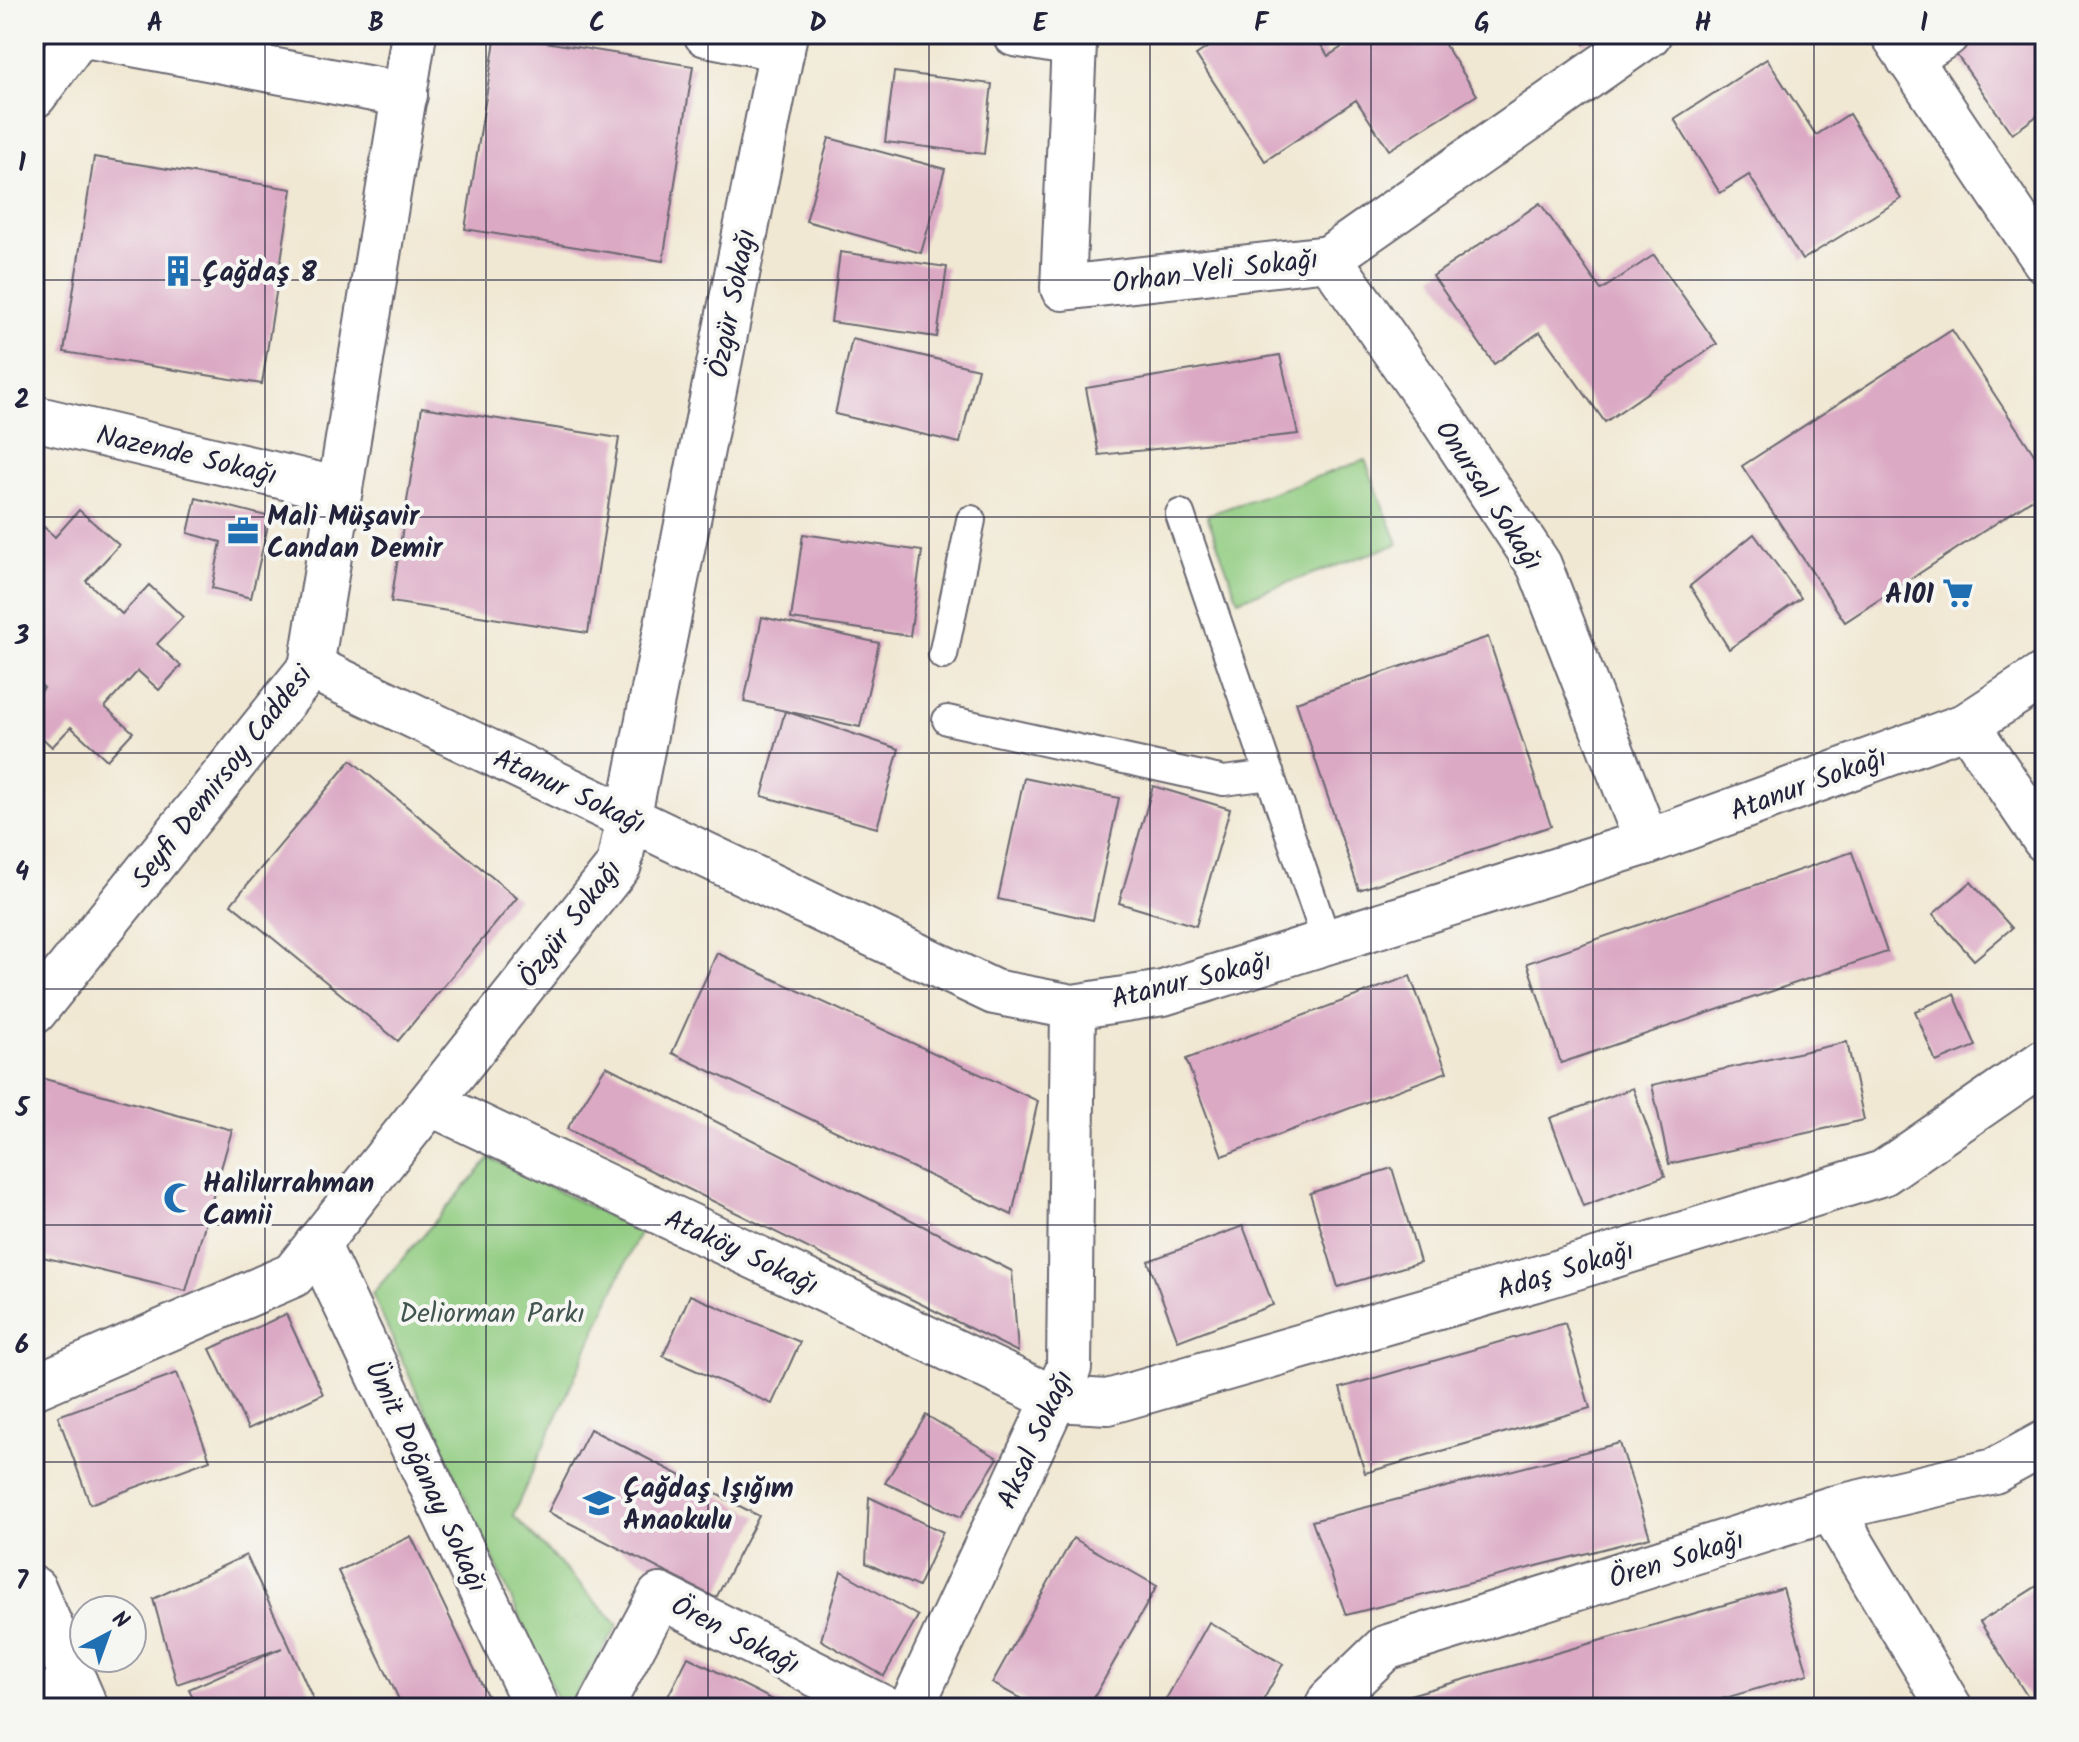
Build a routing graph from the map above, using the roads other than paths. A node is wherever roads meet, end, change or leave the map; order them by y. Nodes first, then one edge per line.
1 (80, 34) edge
2 (414, 34) edge
3 (706, 34) edge
4 (1015, 34) edge
5 (1649, 34) edge
6 (1947, 34) edge
7 (1082, 39) edge
8 (783, 42) edge
9 (1901, 47) edge
10 (405, 95) junction
11 (34, 96) edge
12 (1329, 258) junction
13 (2045, 261) edge
14 (34, 418) edge
15 (340, 490) junction
16 (1180, 514) dead end
17 (971, 520) dead end
18 (943, 655) dead end
19 (311, 667) junction
20 (2045, 674) edge
21 (947, 720) dead end
22 (1967, 725) junction
23 (1270, 775) junction
24 (630, 819) junction
25 (2045, 840) edge
26 (1647, 842) junction
27 (1327, 942) junction
28 (1073, 1007) junction
29 (34, 1012) edge
30 (2045, 1061) edge
31 (430, 1103) junction
32 (317, 1244) junction
33 (34, 1387) edge
34 (1055, 1399) junction
35 (2045, 1443) edge
36 (1831, 1509) junction
37 (34, 1589) edge
38 (81, 1695) edge
39 (34, 1702) edge
40 (537, 1708) edge
41 (600, 1708) edge
42 (883, 1708) edge
43 (911, 1708) edge
44 (1327, 1708) edge
45 (1950, 1708) edge

1 - 10 street
1 - 11 street
2 - 10 street, Seyfi Demirsoy Caddesi
3 - 8 street
4 - 7 street, Orhan Veli Sokağı
5 - 12 street, Orhan Veli Sokağı
6 - 9 street
7 - 12 street, Orhan Veli Sokağı
8 - 24 street, Özgür Sokağı
9 - 13 street
10 - 15 street, Seyfi Demirsoy Caddesi
12 - 26 street, Onursal Sokağı
14 - 15 street, Nazende Sokağı
15 - 19 street, Seyfi Demirsoy Caddesi
16 - 23 lane
17 - 18 lane
19 - 24 street, Atanur Sokağı
19 - 29 street, Seyfi Demirsoy Caddesi
20 - 22 street, Atanur Sokağı
21 - 23 lane
22 - 25 street
22 - 26 street, Atanur Sokağı
23 - 27 lane
24 - 28 street, Atanur Sokağı
24 - 31 street, Özgür Sokağı
26 - 27 street, Atanur Sokağı
27 - 28 street, Atanur Sokağı
28 - 34 street, Aksal Sokağı
30 - 34 street, Adaş Sokağı
31 - 32 street, Özgür Sokağı
31 - 34 street, Ataköy Sokağı
32 - 33 street, Özgür Sokağı
32 - 40 street, Ümit Doğanay Sokağı
34 - 43 street, Aksal Sokağı
35 - 36 street, Ören Sokağı
36 - 44 street, Ören Sokağı
36 - 45 street
37 - 38 street
38 - 39 street
41 - 42 street, Ören Sokağı

